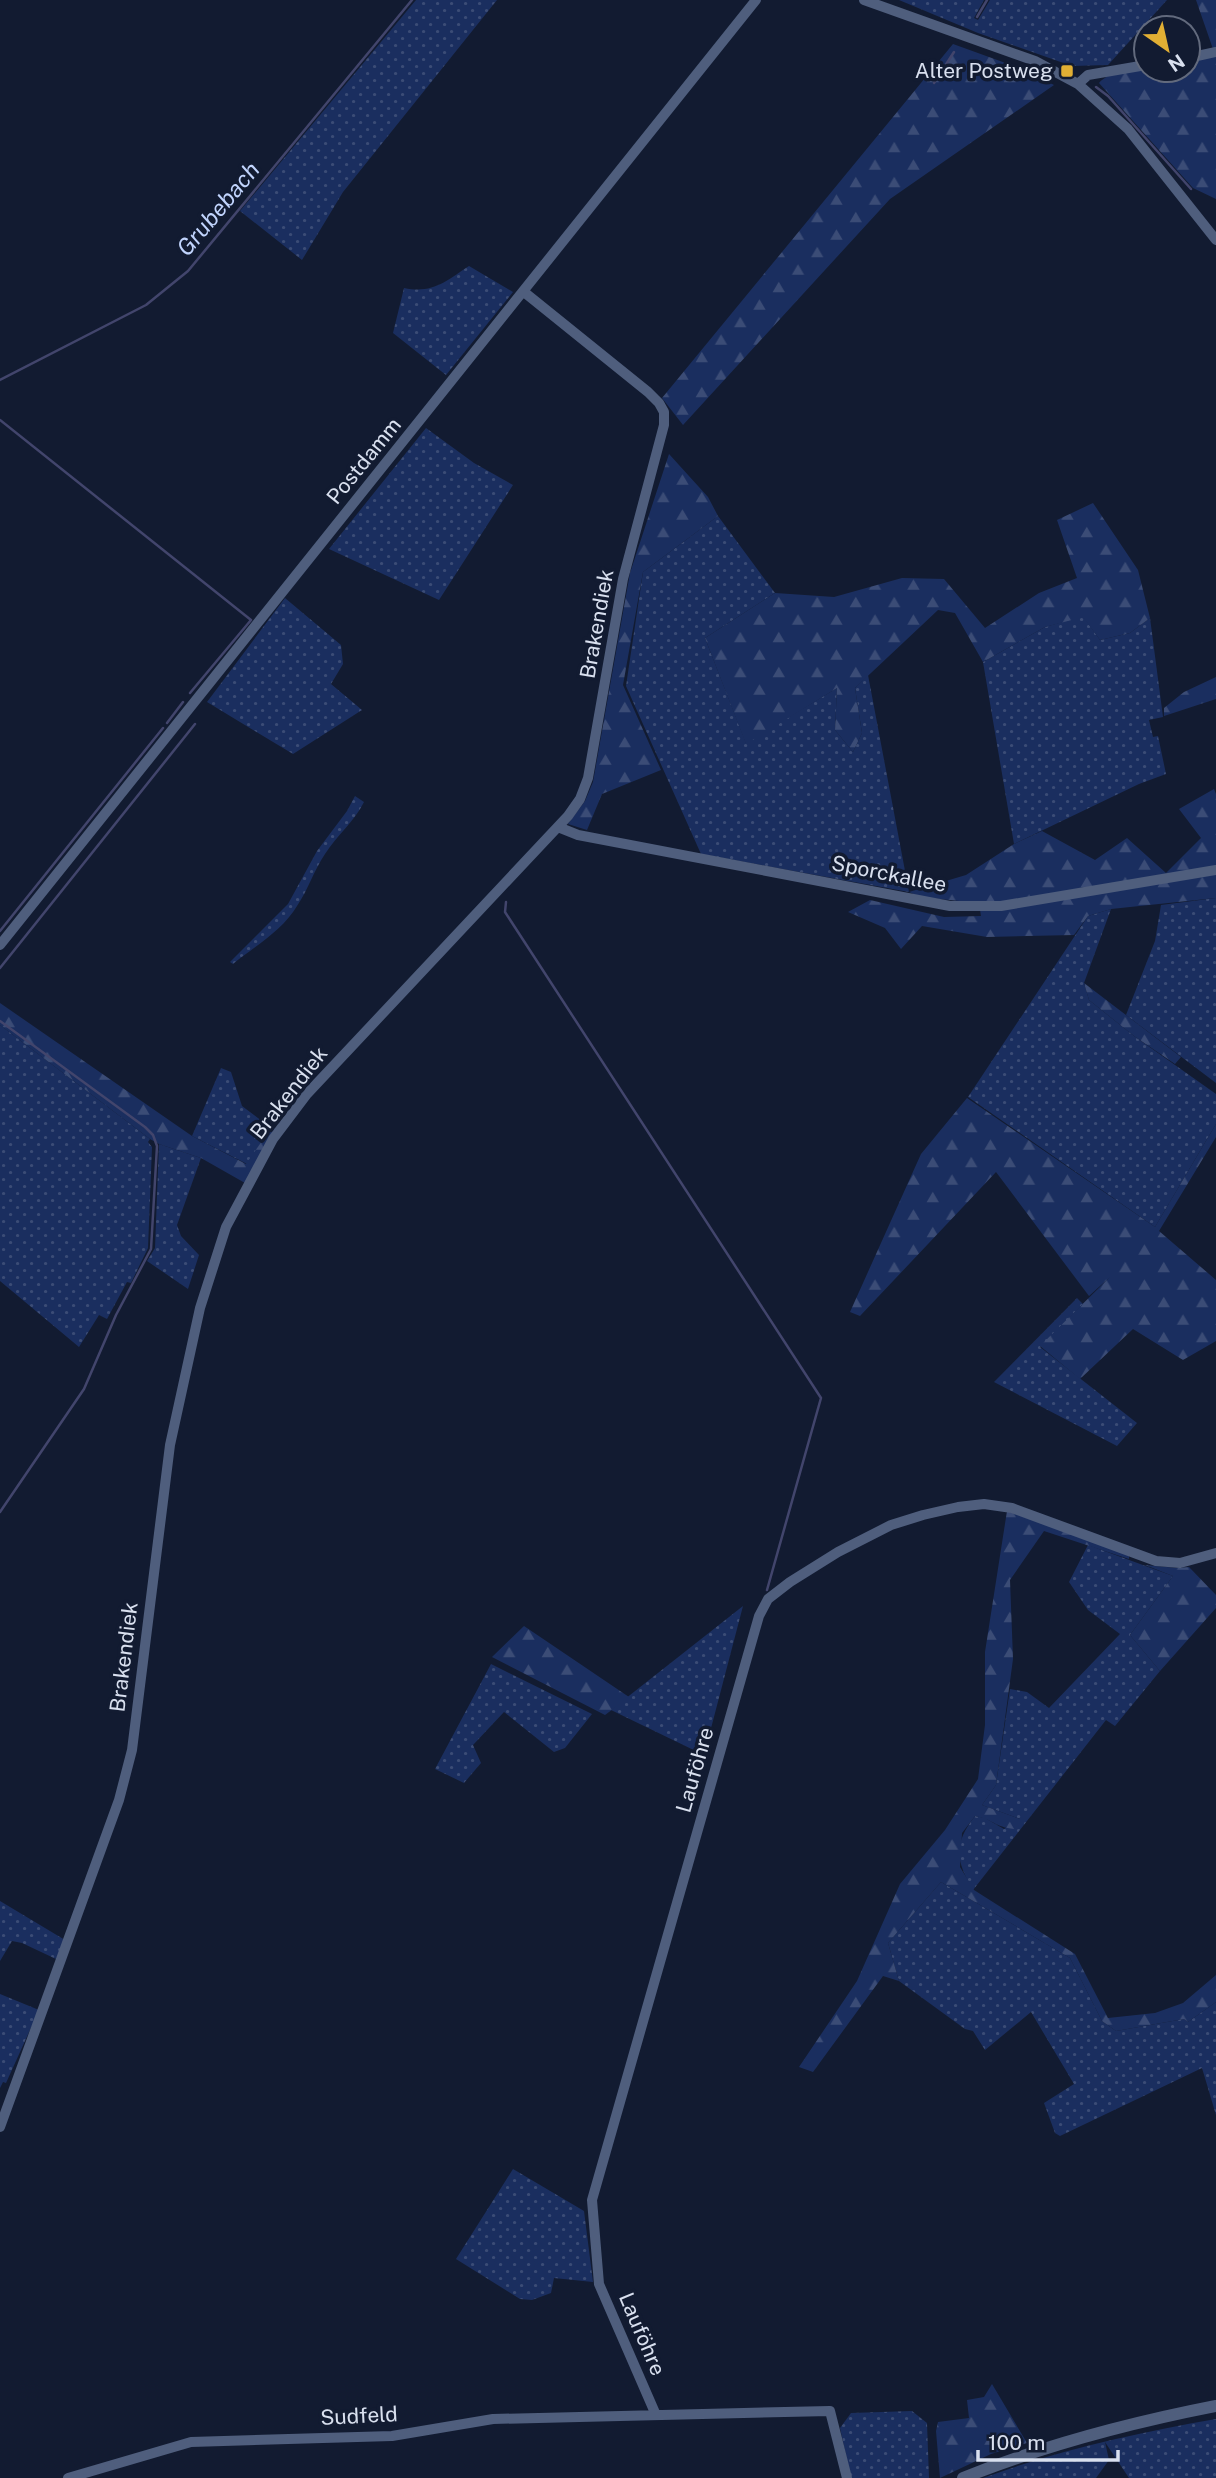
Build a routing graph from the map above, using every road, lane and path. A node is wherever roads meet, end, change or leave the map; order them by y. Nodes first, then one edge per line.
1 (756, 0) edge
2 (864, 0) edge
3 (1132, 67) edge
4 (1078, 84) junction
5 (1216, 240) edge
6 (524, 292) junction
7 (558, 827) junction
8 (1216, 870) edge
9 (0, 945) edge
10 (1216, 1553) edge
11 (0, 2127) edge
12 (1216, 2406) edge
13 (656, 2415) junction
14 (68, 2478) edge
15 (847, 2478) edge
16 (963, 2478) edge

1 - 6 street, Postdamm
2 - 4 street
3 - 4 street
4 - 5 street
6 - 7 street, Brakendiek
6 - 9 street, Postdamm
7 - 8 street, Sporckallee
7 - 11 street, Brakendiek
10 - 13 street, Lauföhre
12 - 16 street
13 - 14 street, Sudfeld
13 - 15 street, Sudfeld

